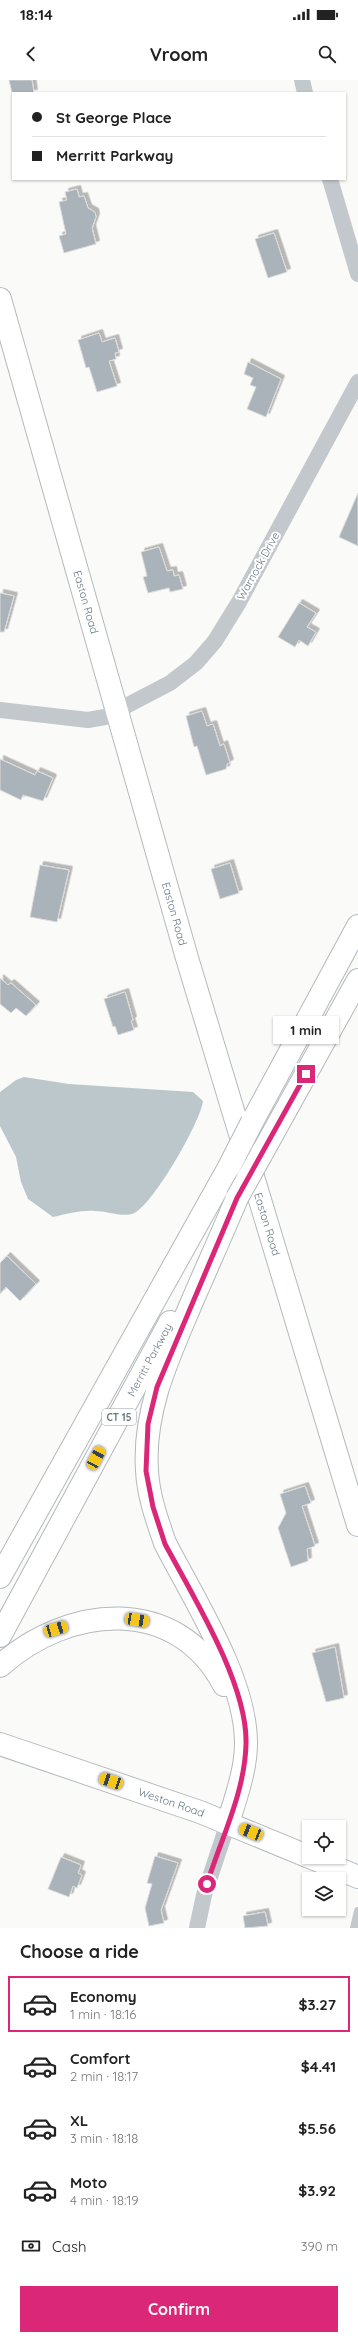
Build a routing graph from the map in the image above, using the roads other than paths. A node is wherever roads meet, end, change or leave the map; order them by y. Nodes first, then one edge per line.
1 (302, 80) edge
2 (305, 92) edge
3 (330, 180) edge
4 (358, 274) edge
5 (0, 299) edge
6 (358, 382) edge
7 (0, 710) edge
8 (116, 712) junction
9 (358, 926) edge
10 (358, 980) edge
11 (237, 1198) junction
12 (358, 1525) edge
13 (0, 1577) edge
14 (0, 1636) edge
15 (0, 1666) edge
16 (243, 1719) junction
17 (0, 1744) edge
18 (228, 1823) junction
19 (349, 1873) edge
20 (358, 1885) edge
21 (358, 1911) edge
22 (196, 1928) edge
23 (354, 1928) edge

1 - 2 street
3 - 4 street
5 - 8 main road, Easton Road
6 - 8 street, Warnock Drive
7 - 8 street, Warnock Drive
8 - 12 main road, Easton Road
9 - 13 main road, CT 15, bridge
10 - 11 main road, Merritt Parkway / CT 15, bridge
11 - 14 main road, Merritt Parkway / CT 15
11 - 16 main road
15 - 16 main road
16 - 18 main road
17 - 18 main road, Weston Road
18 - 19 main road, Weston Road
18 - 22 street
19 - 20 main road, Weston Road
21 - 23 lane

